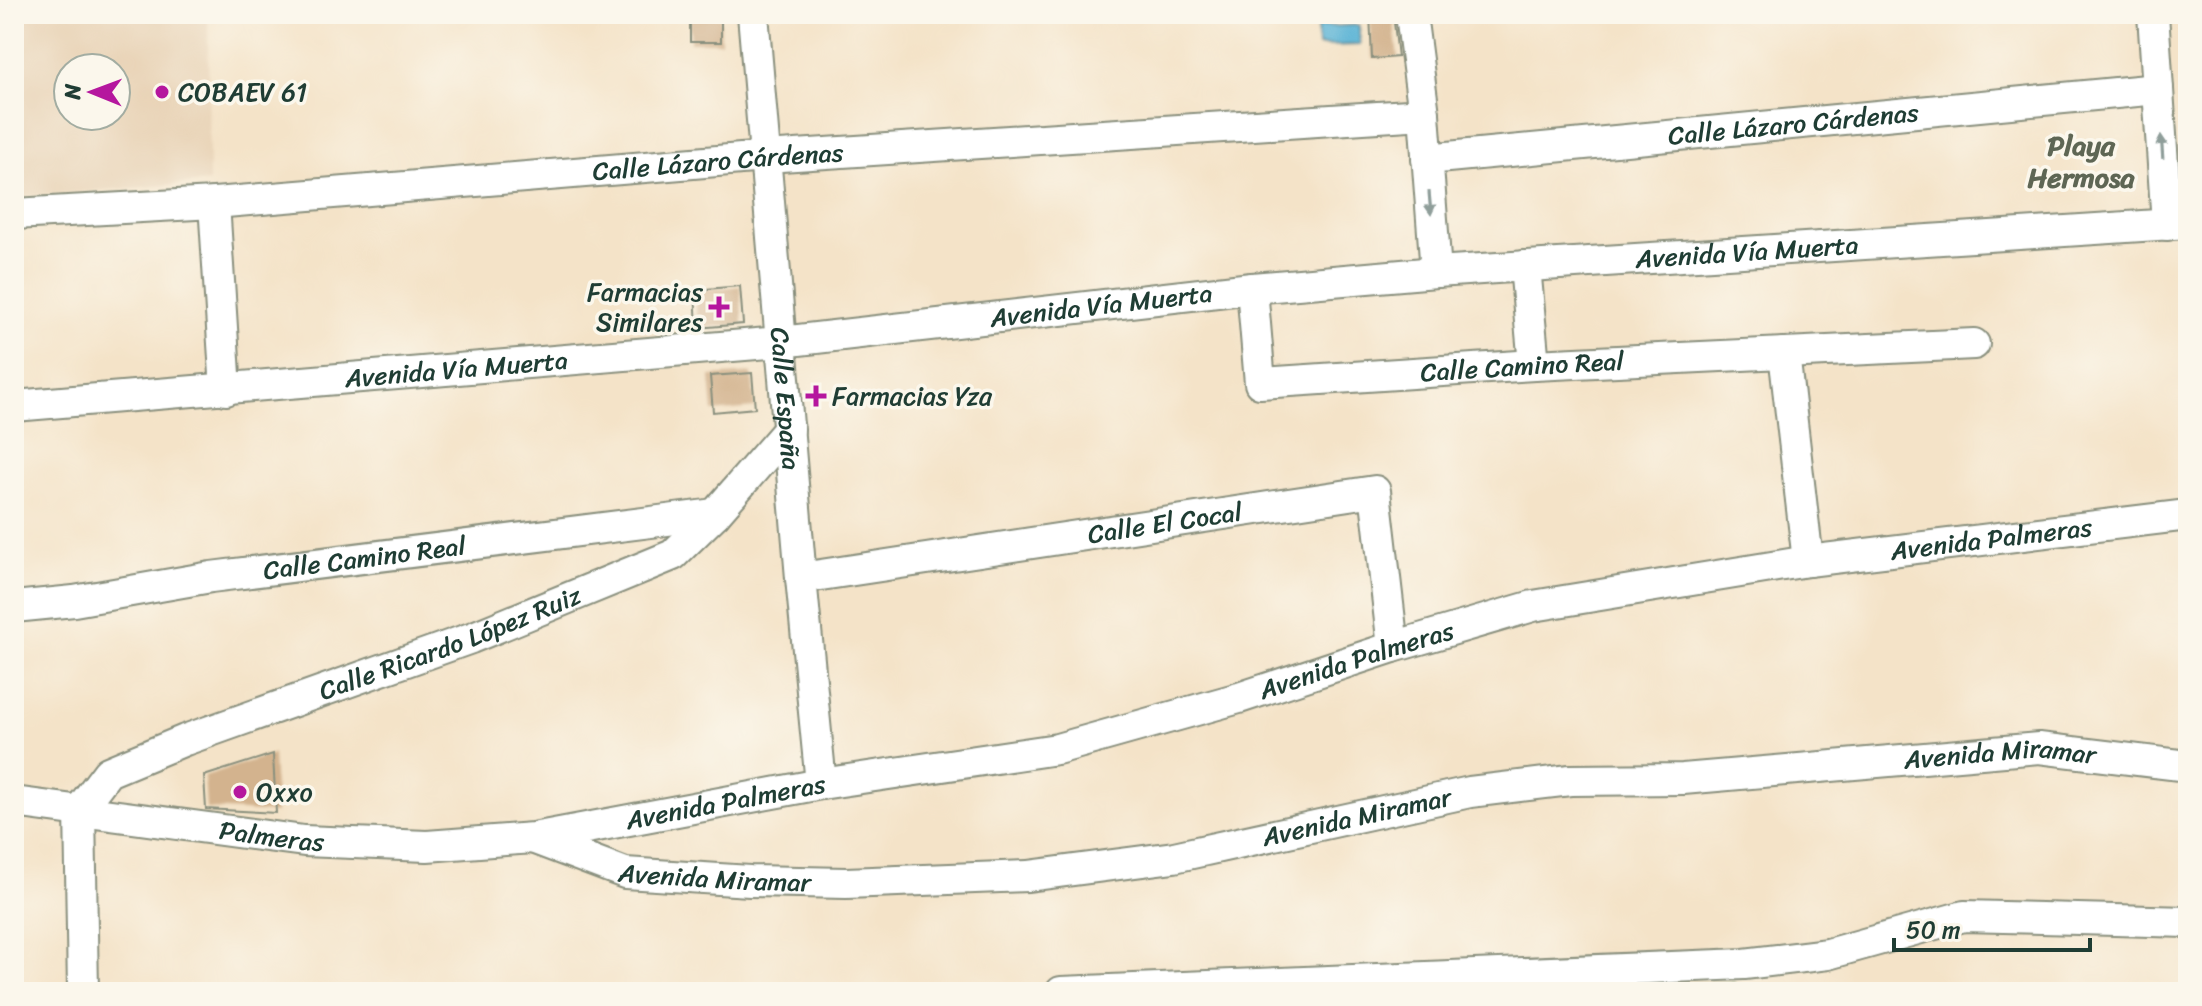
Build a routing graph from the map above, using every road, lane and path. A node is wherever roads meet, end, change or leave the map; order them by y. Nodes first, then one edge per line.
1 (753, 14) edge
2 (1411, 14) edge
3 (2153, 14) edge
4 (2158, 89) junction
5 (1424, 114) junction
6 (765, 157) junction
7 (1427, 159) junction
8 (214, 203) junction
9 (14, 214) edge
10 (2178, 224) edge
11 (1525, 266) junction
12 (1436, 272) junction
13 (1252, 288) junction
14 (781, 342) junction
15 (1974, 344) dead end
16 (1784, 353) junction
17 (1534, 365) junction
18 (226, 390) junction
19 (14, 406) edge
20 (789, 429) junction
21 (715, 514) junction
22 (2188, 515) edge
23 (1808, 561) junction
24 (801, 578) junction
25 (14, 607) edge
26 (1393, 647) junction
27 (2188, 766) edge
28 (821, 784) junction
29 (14, 802) edge
30 (80, 809) junction
31 (533, 838) junction
32 (2188, 922) edge
33 (1745, 978) edge
34 (83, 992) edge
35 (1061, 992) edge

1 - 6 street, Calle España
2 - 5 street
3 - 4 street
4 - 7 street, Calle Lázaro Cárdenas
10 -> 4 street
5 - 6 street, Calle Lázaro Cárdenas
5 - 7 street
6 - 8 street, Calle Lázaro Cárdenas
6 - 14 street, Calle España
7 -> 12 street
8 - 9 street, Calle Lázaro Cárdenas
8 - 18 street
10 - 11 street, Avenida Vía Muerta
11 - 12 street, Avenida Vía Muerta
11 - 17 street
12 - 13 street, Avenida Vía Muerta
13 - 14 street, Avenida Vía Muerta
13 - 17 street, Calle Camino Real
14 - 18 street, Avenida Vía Muerta
14 - 20 street, Calle España
15 - 16 street, Calle Camino Real
16 - 17 street, Calle Camino Real
16 - 23 street
18 - 19 street, Avenida Vía Muerta
20 - 21 street, Calle Ricardo López Ruiz
20 - 24 street, Calle España
21 - 25 street, Calle Camino Real
21 - 30 street, Calle Ricardo López Ruiz
22 - 23 street, Avenida Palmeras
23 - 26 street, Avenida Palmeras
24 - 26 street, Calle El Cocal
24 - 28 street, Calle España
26 - 28 street, Avenida Palmeras
27 - 31 street, Avenida Miramar
28 - 31 street, Avenida Palmeras
29 - 30 street, Palmeras
30 - 31 street, Palmeras
30 - 34 street
32 - 33 street
33 - 35 street

